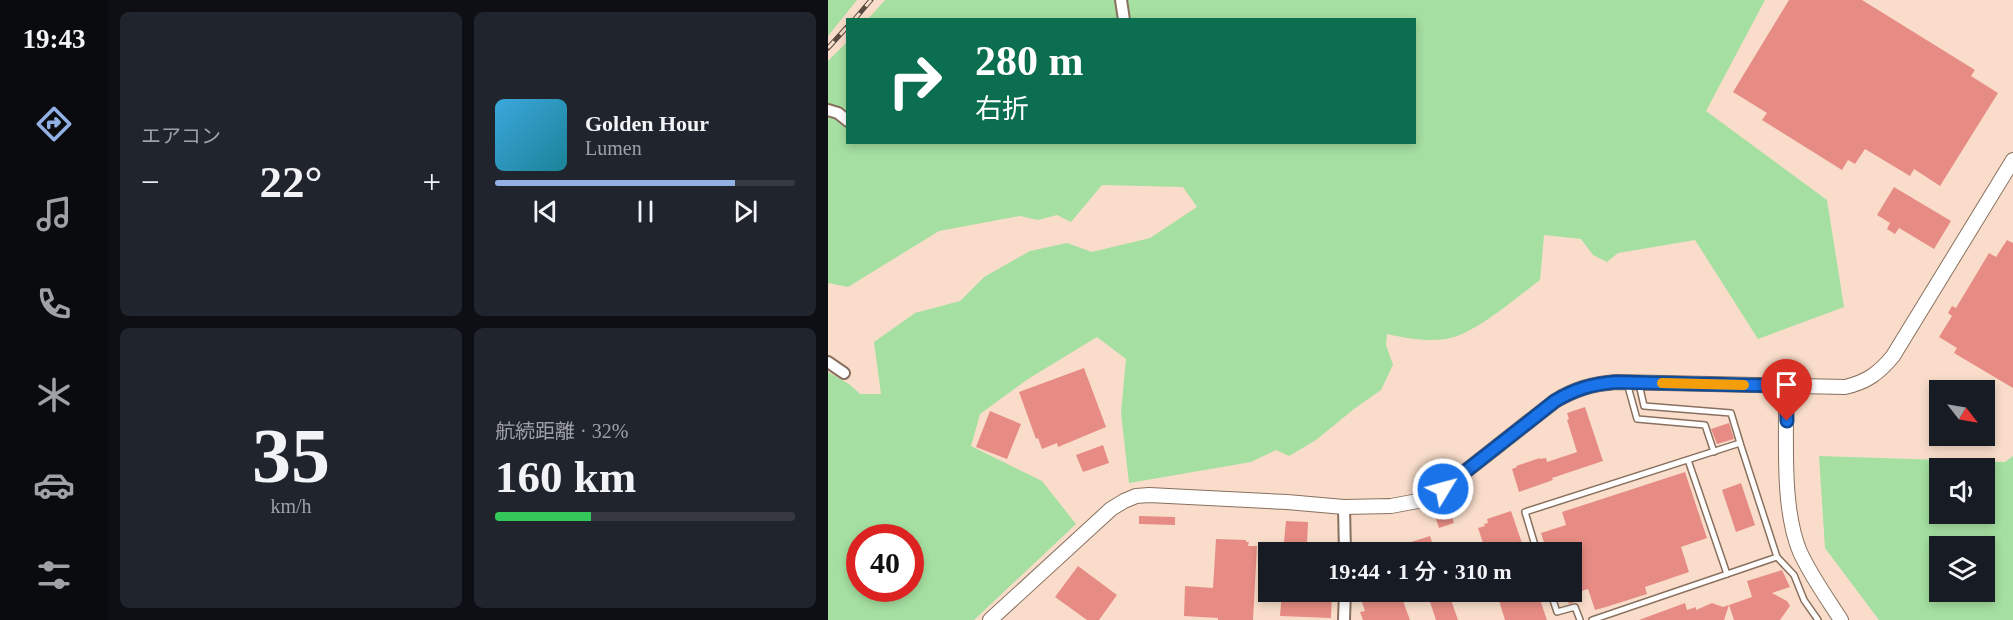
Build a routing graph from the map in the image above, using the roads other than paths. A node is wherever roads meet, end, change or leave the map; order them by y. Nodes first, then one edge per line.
1 (1121, 0) edge
2 (1124, 18) edge
3 (828, 110) edge
4 (846, 119) edge
5 (2013, 160) edge
6 (828, 362) edge
7 (844, 373) dead end
8 (1632, 382) junction
9 (1786, 386) junction
10 (1740, 443) junction
11 (1714, 452) junction
12 (1688, 460) junction
13 (1344, 507) junction
14 (1345, 542) edge
15 (1534, 542) edge
16 (1777, 557) junction
17 (1727, 574) junction
18 (1345, 602) edge
19 (1554, 602) edge
20 (990, 620) edge
21 (1344, 620) edge
22 (1580, 620) edge
23 (1592, 620) edge
24 (1818, 620) edge
25 (1842, 620) edge

1 - 2 street
3 - 4 street
5 - 9 street
6 - 7 street
8 - 9 street
8 - 10 lane
8 - 11 lane
8 - 13 street
9 - 25 street
10 - 11 lane
10 - 16 lane
11 - 12 lane
12 - 15 lane
12 - 17 lane
13 - 14 street
13 - 20 street
16 - 17 lane
16 - 24 lane
17 - 23 lane
18 - 21 street
19 - 22 lane

